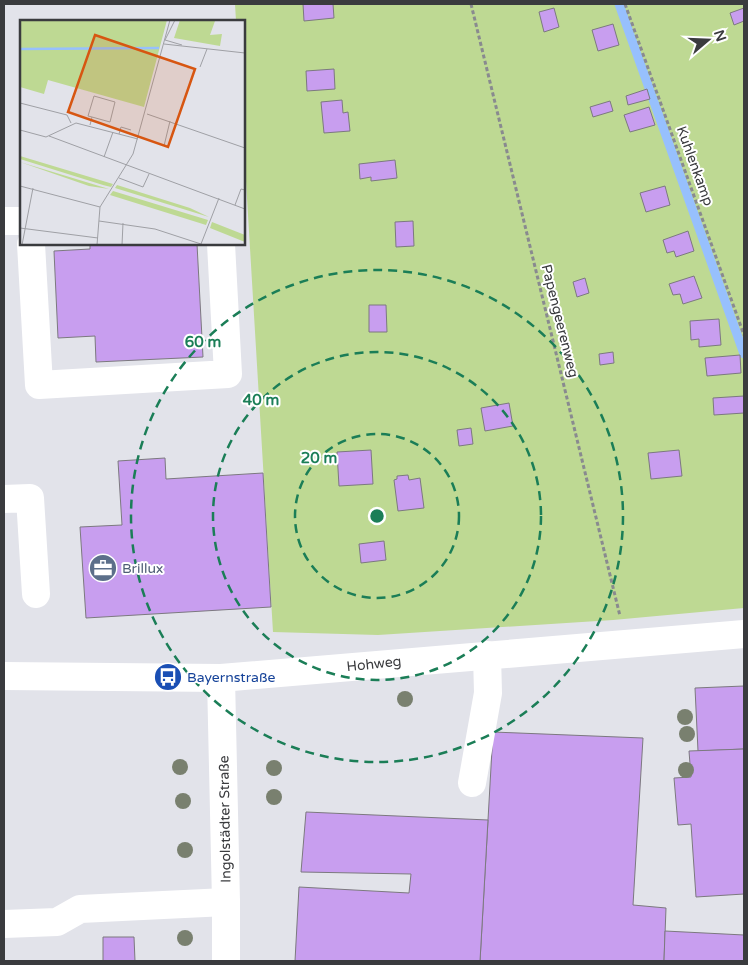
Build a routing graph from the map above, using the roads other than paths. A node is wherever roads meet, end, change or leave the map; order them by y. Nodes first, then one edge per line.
1 (4, 221) edge
2 (20, 221) edge
3 (31, 245) edge
4 (221, 245) edge
5 (4, 499) edge
6 (36, 594) dead end
7 (744, 634) edge
8 (487, 655) junction
9 (4, 676) edge
10 (221, 678) junction
11 (472, 783) dead end
12 (226, 902) junction
13 (4, 924) edge
14 (226, 961) edge

1 - 2 street
3 - 4 street
5 - 6 street
7 - 8 street, Hohweg
8 - 10 street, Hohweg
8 - 11 street
9 - 10 street, Hohweg
10 - 12 street, Ingolstädter Straße
12 - 13 street
12 - 14 street, Ingolstädter Straße

